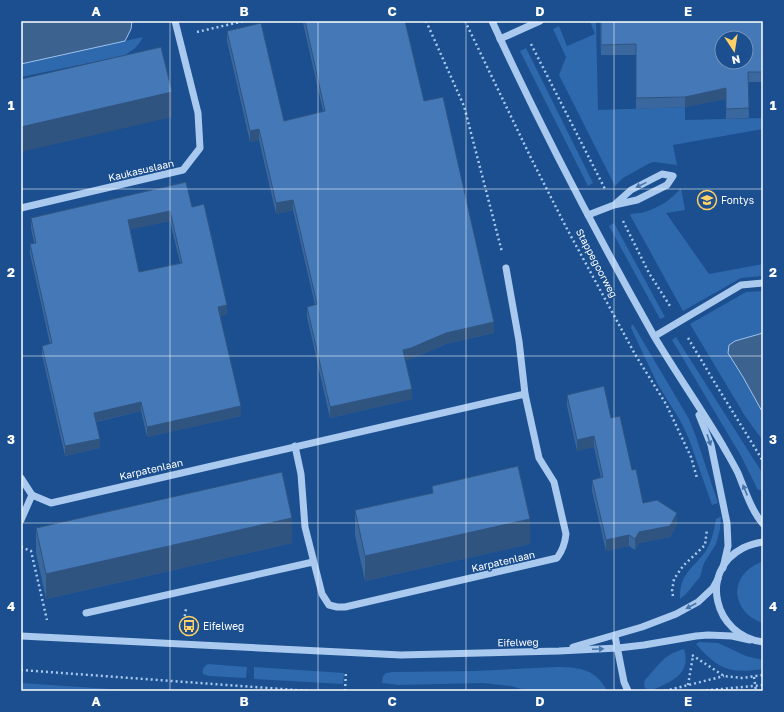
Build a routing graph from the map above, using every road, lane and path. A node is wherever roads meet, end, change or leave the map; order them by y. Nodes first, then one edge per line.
1 (175, 21) edge
2 (244, 21) edge
3 (426, 21) edge
4 (465, 21) edge
5 (492, 21) edge
6 (540, 21) edge
7 (523, 28) junction
8 (179, 36) junction
9 (500, 39) junction
10 (614, 205) junction
11 (21, 208) edge
12 (588, 215) junction
13 (506, 268) joint
14 (763, 283) edge
15 (679, 322) junction
16 (655, 336) junction
17 (525, 394) junction
18 (695, 403) junction
19 (295, 446) junction
20 (763, 460) edge
21 (21, 478) edge
22 (698, 479) dead end
23 (32, 495) junction
24 (21, 520) edge
25 (763, 524) edge
26 (763, 542) edge
27 (21, 548) edge
28 (313, 562) junction
29 (723, 568) junction
30 (718, 579) junction
31 (186, 590) junction
32 (86, 613) dead end
33 (21, 636) edge
34 (615, 636) junction
35 (46, 637) junction
36 (750, 640) junction
37 (763, 642) edge
38 (180, 644) junction
39 (618, 648) junction
40 (559, 651) junction
41 (21, 670) edge
42 (763, 675) edge
43 (724, 676) junction
44 (754, 677) junction
45 (688, 685) junction
46 (763, 685) edge
47 (756, 686) junction
48 (310, 691) edge
49 (628, 691) edge
50 (665, 691) edge
51 (701, 691) edge
52 (756, 691) edge

1 - 8 street, Kaukasuslaan
2 - 8 path
3 - 13 path
4 - 22 path, Stappegoorweg
5 - 9 street, Stappegoorweg
6 - 7 street
7 - 9 street
7 - 10 path
8 - 11 street, Kaukasuslaan
9 - 12 street, Stappegoorweg
10 -> 10 street
10 - 12 street
10 - 15 path
12 - 16 street, Stappegoorweg
13 - 17 street, Karpatenlaan
14 - 15 street
15 - 16 street
15 - 20 path
16 - 18 street, Stappegoorweg
17 - 19 street, Karpatenlaan
17 - 28 street, Karpatenlaan
25 -> 18 street, Stappegoorweg
18 -> 29 street, Stappegoorweg
19 - 23 street, Karpatenlaan
19 - 28 street, Karpatenlaan
21 - 23 street
23 - 24 street
26 - 29 street
27 - 35 path
28 - 31 street
29 - 30 street
30 -> 34 street, Eifelweg
30 - 36 street
31 - 32 street
31 - 38 path
33 - 35 street, Eifelweg
34 - 39 street
34 - 40 street, Eifelweg
35 - 38 street, Eifelweg
36 - 37 street, Eifelweg
36 - 39 street, Eifelweg
38 - 40 street, Eifelweg
40 -> 39 street, Eifelweg
39 - 49 street
41 - 48 path
42 - 44 path
43 - 44 path
43 - 45 path
43 - 45 path
44 - 47 path
45 - 50 path
46 - 47 path
47 - 51 path
47 - 52 path

